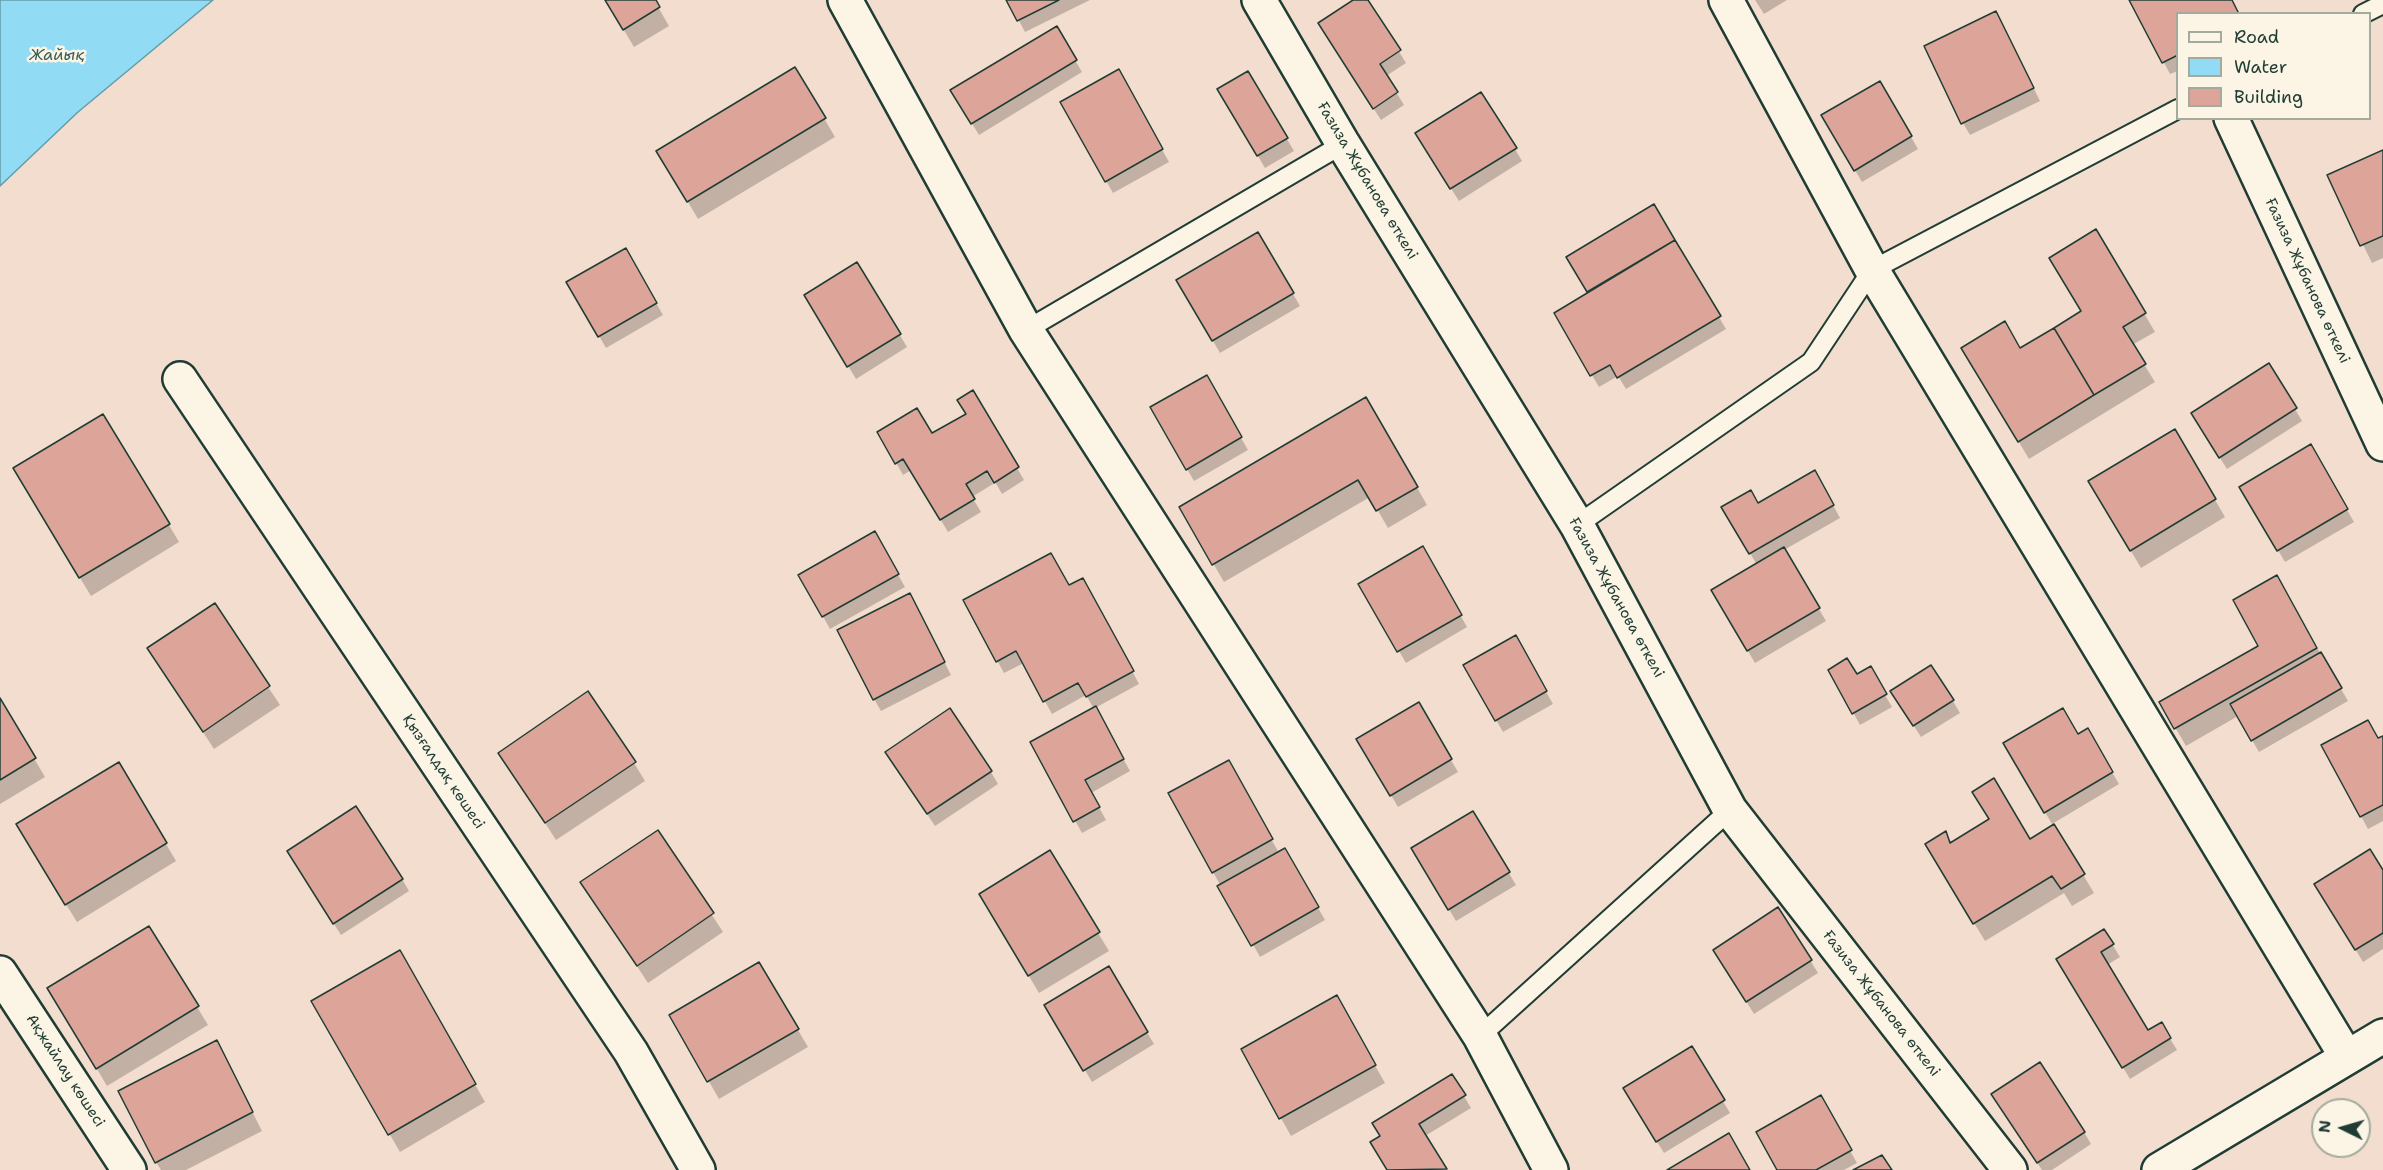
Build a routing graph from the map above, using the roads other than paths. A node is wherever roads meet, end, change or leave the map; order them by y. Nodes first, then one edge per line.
1 (845, 0) edge
2 (1259, 0) edge
3 (1726, 0) edge
4 (2383, 4) edge
5 (2368, 12) edge
6 (2176, 110) edge
7 (2232, 120) edge
8 (1342, 144) junction
9 (1872, 270) junction
10 (1026, 330) junction
11 (180, 379) dead end
12 (2383, 444) edge
13 (1577, 525) junction
14 (1730, 810) junction
15 (0, 973) edge
16 (1480, 1036) junction
17 (2383, 1036) edge
18 (2346, 1056) junction
19 (129, 1170) edge
20 (698, 1170) edge
21 (1551, 1170) edge
22 (2010, 1170) edge
23 (2159, 1170) edge

1 - 10 street
2 - 8 street, Ғазиза Жұбанова өткелі
3 - 9 street
4 - 5 lane
6 - 9 lane
7 - 12 street, Ғазиза Жұбанова өткелі
8 - 10 lane
8 - 13 street, Ғазиза Жұбанова өткелі
9 - 13 lane
9 - 18 street
10 - 16 street
11 - 20 street, Қызғалдақ көшесі
13 - 14 street, Ғазиза Жұбанова өткелі
14 - 16 lane
14 - 22 street, Ғазиза Жұбанова өткелі
15 - 19 street, Ақжайлау көшесі
16 - 21 street
17 - 18 street
18 - 23 street

